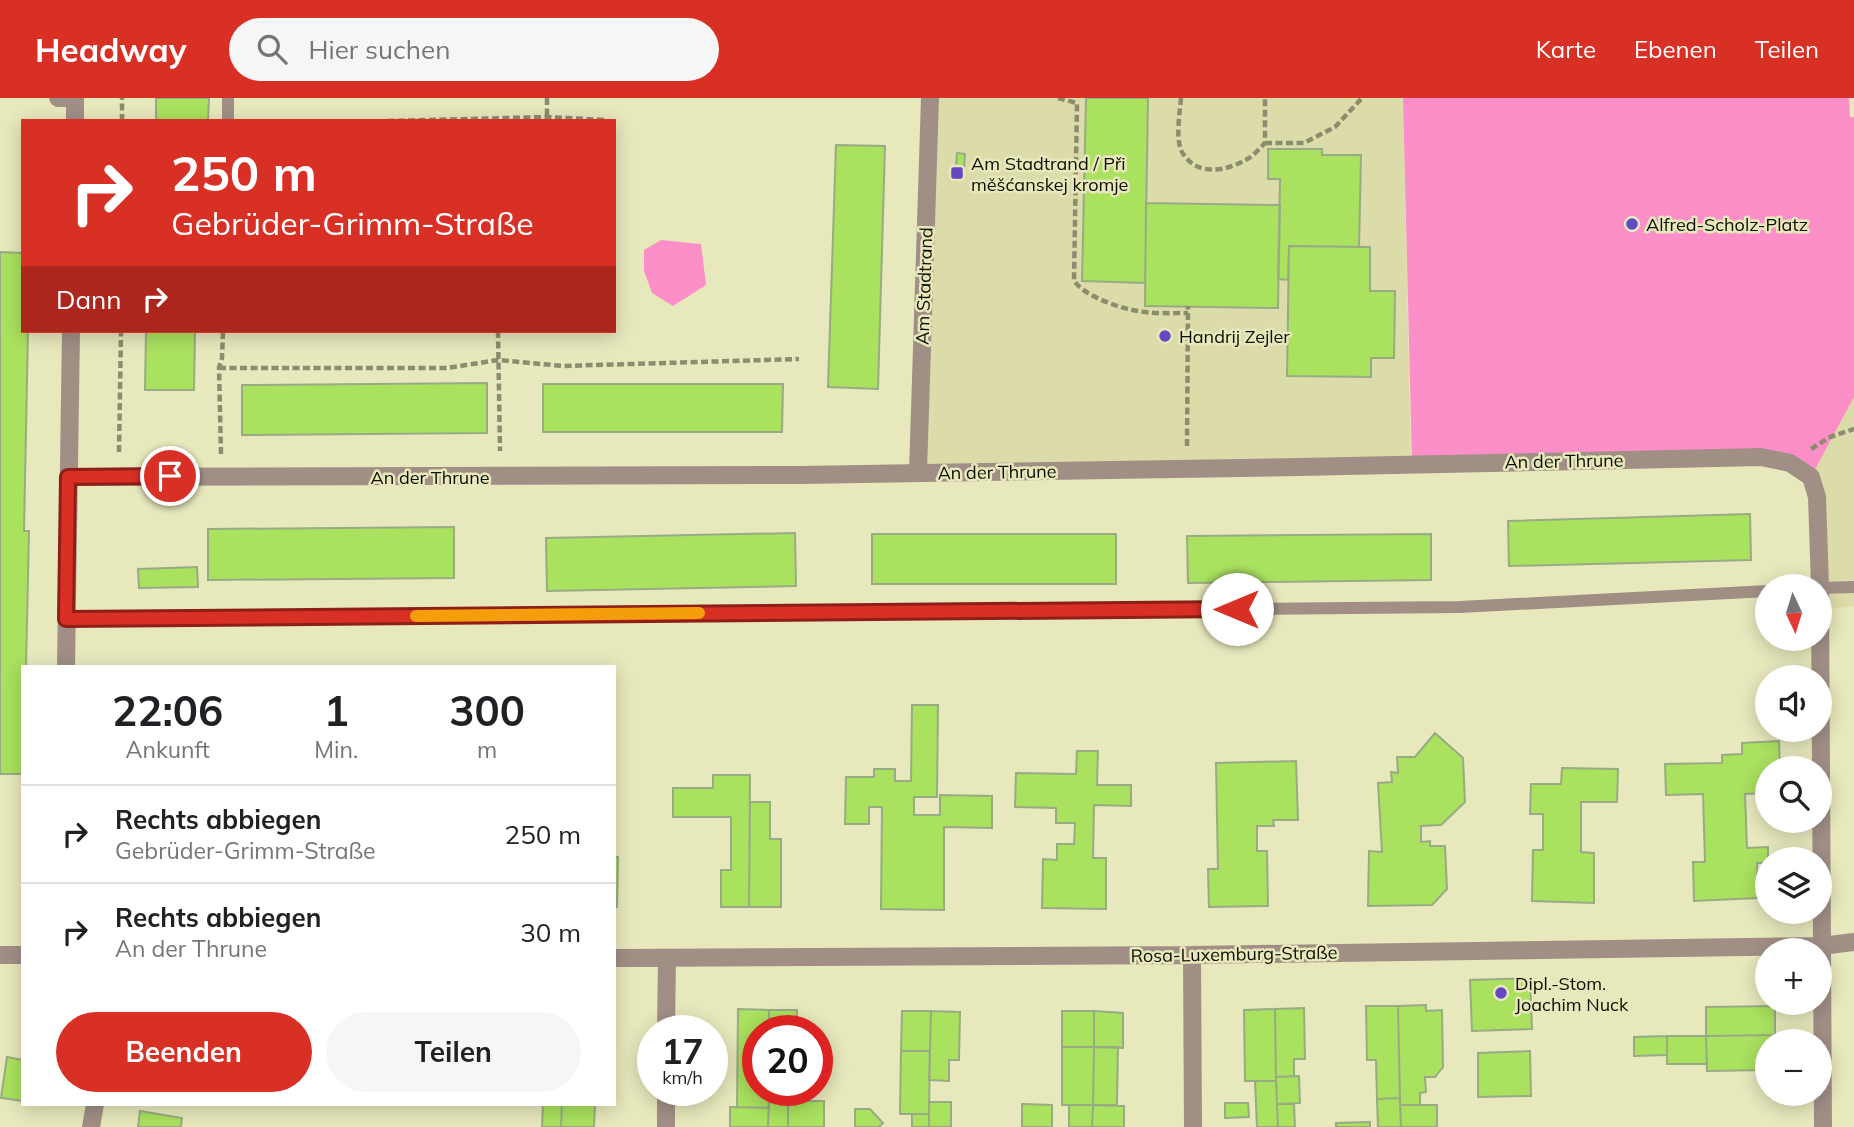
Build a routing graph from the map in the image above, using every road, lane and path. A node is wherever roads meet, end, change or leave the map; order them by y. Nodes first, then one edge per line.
1 (58, 98) edge
2 (75, 98) edge
3 (122, 98) edge
4 (228, 98) edge
5 (547, 98) edge
6 (930, 98) edge
7 (1058, 98) edge
8 (1181, 98) edge
9 (1265, 98) edge
10 (1362, 98) edge
11 (1077, 101) edge
12 (547, 117) junction
13 (75, 119) edge
14 (122, 119) edge
15 (228, 119) edge
16 (467, 119) edge
17 (586, 119) edge
18 (1265, 143) junction
19 (1188, 306) dead end
20 (1188, 313) junction
21 (71, 333) edge
22 (121, 333) edge
23 (223, 333) edge
24 (498, 333) edge
25 (799, 359) dead end
26 (498, 360) junction
27 (219, 368) junction
28 (1854, 429) edge
29 (1790, 463) junction
30 (1187, 470) junction
31 (918, 473) junction
32 (222, 476) junction
33 (68, 477) junction
34 (118, 477) junction
35 (500, 477) junction
36 (1820, 574) edge
37 (1854, 587) edge
38 (1832, 588) edge
39 (1755, 592) edge
40 (66, 619) junction
41 (1821, 651) edge
42 (66, 665) edge
43 (1821, 938) edge
44 (1854, 942) edge
45 (1832, 945) edge
46 (1755, 947) edge
47 (0, 955) edge
48 (21, 955) edge
49 (1192, 956) junction
50 (616, 958) edge
51 (667, 958) junction
52 (666, 1015) edge
53 (1822, 1015) edge
54 (95, 1106) edge
55 (666, 1106) edge
56 (91, 1127) edge
57 (666, 1127) edge
58 (1193, 1127) edge
59 (1823, 1127) edge

1 - 2 street
2 - 13 street
3 - 14 path
4 - 15 lane
5 - 12 path
6 - 31 street, Am Stadtrand
7 - 11 path
8 - 18 path
9 - 18 path
10 - 18 path
11 - 20 path
12 - 16 path
12 - 17 path
19 - 20 path
20 - 30 path
21 - 33 street
22 - 34 path
23 - 27 path
24 - 26 path
25 - 26 path
26 - 27 path
26 - 35 path
27 - 32 path
28 - 29 path
29 - 30 street, An der Thrune
29 - 36 street
30 - 31 street, An der Thrune
31 - 35 street, An der Thrune
32 - 34 street, An der Thrune
32 - 35 street, An der Thrune
33 - 34 street, An der Thrune
33 - 40 street
37 - 38 lane
39 - 40 lane
40 - 42 street
41 - 43 street
44 - 45 street, Rosa-Luxemburg-Straße
46 - 49 street, Rosa-Luxemburg-Straße
47 - 48 street
49 - 51 street, Rosa-Luxemburg-Straße
49 - 58 street
50 - 51 street, Rosa-Luxemburg-Straße
51 - 52 street
53 - 59 street
54 - 56 street
55 - 57 street

